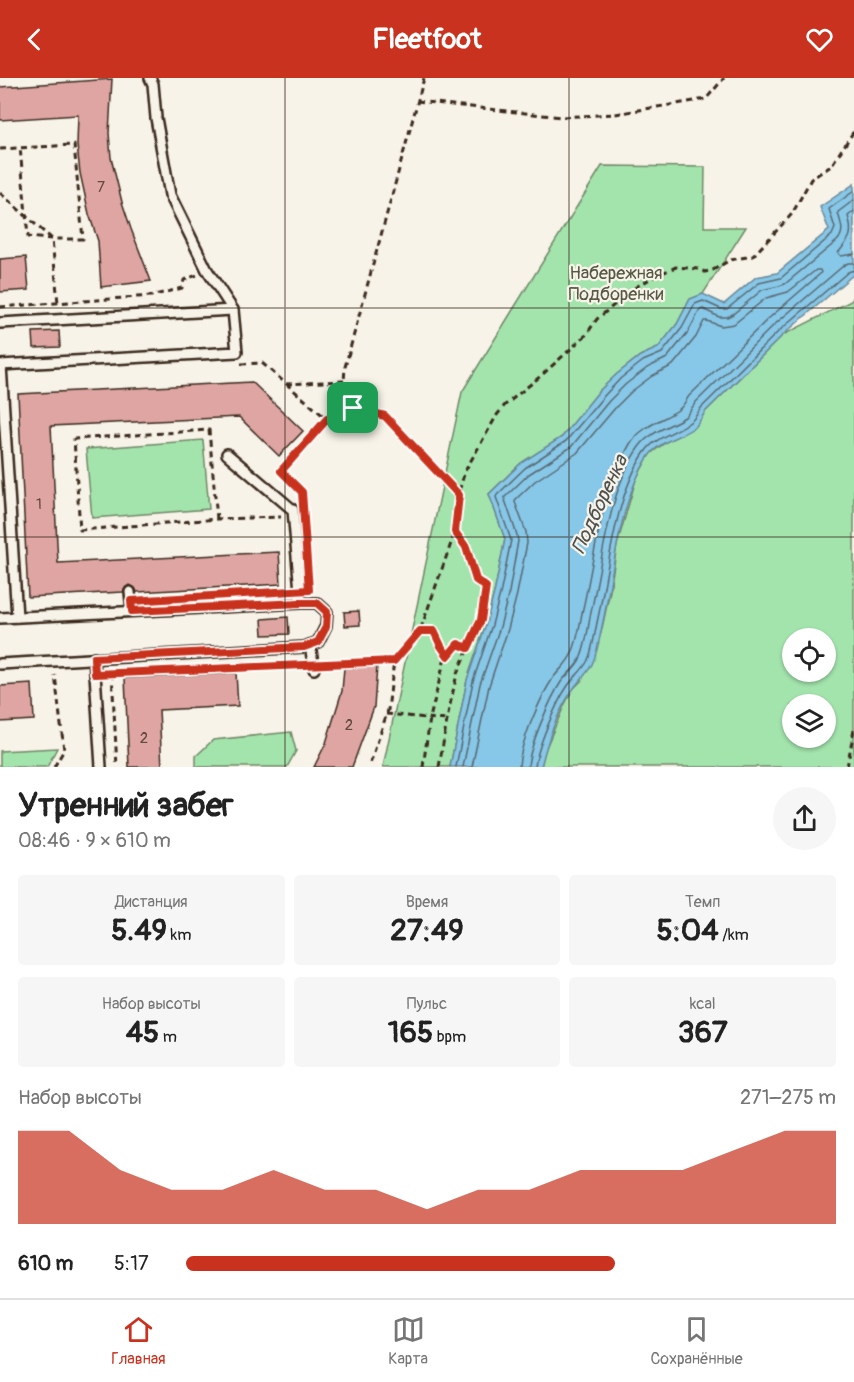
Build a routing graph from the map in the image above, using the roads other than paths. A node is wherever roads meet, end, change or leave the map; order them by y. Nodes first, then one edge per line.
1 (150, 78) edge
2 (233, 310) junction
3 (0, 323) edge
4 (1, 365) edge
5 (227, 454) dead end
6 (130, 592) dead end
7 (301, 603) junction
8 (132, 611) junction
9 (17, 617) junction
10 (0, 618) edge
11 (310, 645) junction
12 (94, 658) junction
13 (0, 664) edge
14 (313, 667) road end
15 (101, 767) edge

1 - 2 lane
2 - 3 lane
2 - 4 lane
4 - 9 lane
5 - 7 lane
6 - 8 lane
7 - 8 lane
7 - 11 lane
8 - 9 lane
9 - 10 lane
11 - 12 lane
11 - 14 lane
12 - 13 lane
12 - 15 lane

